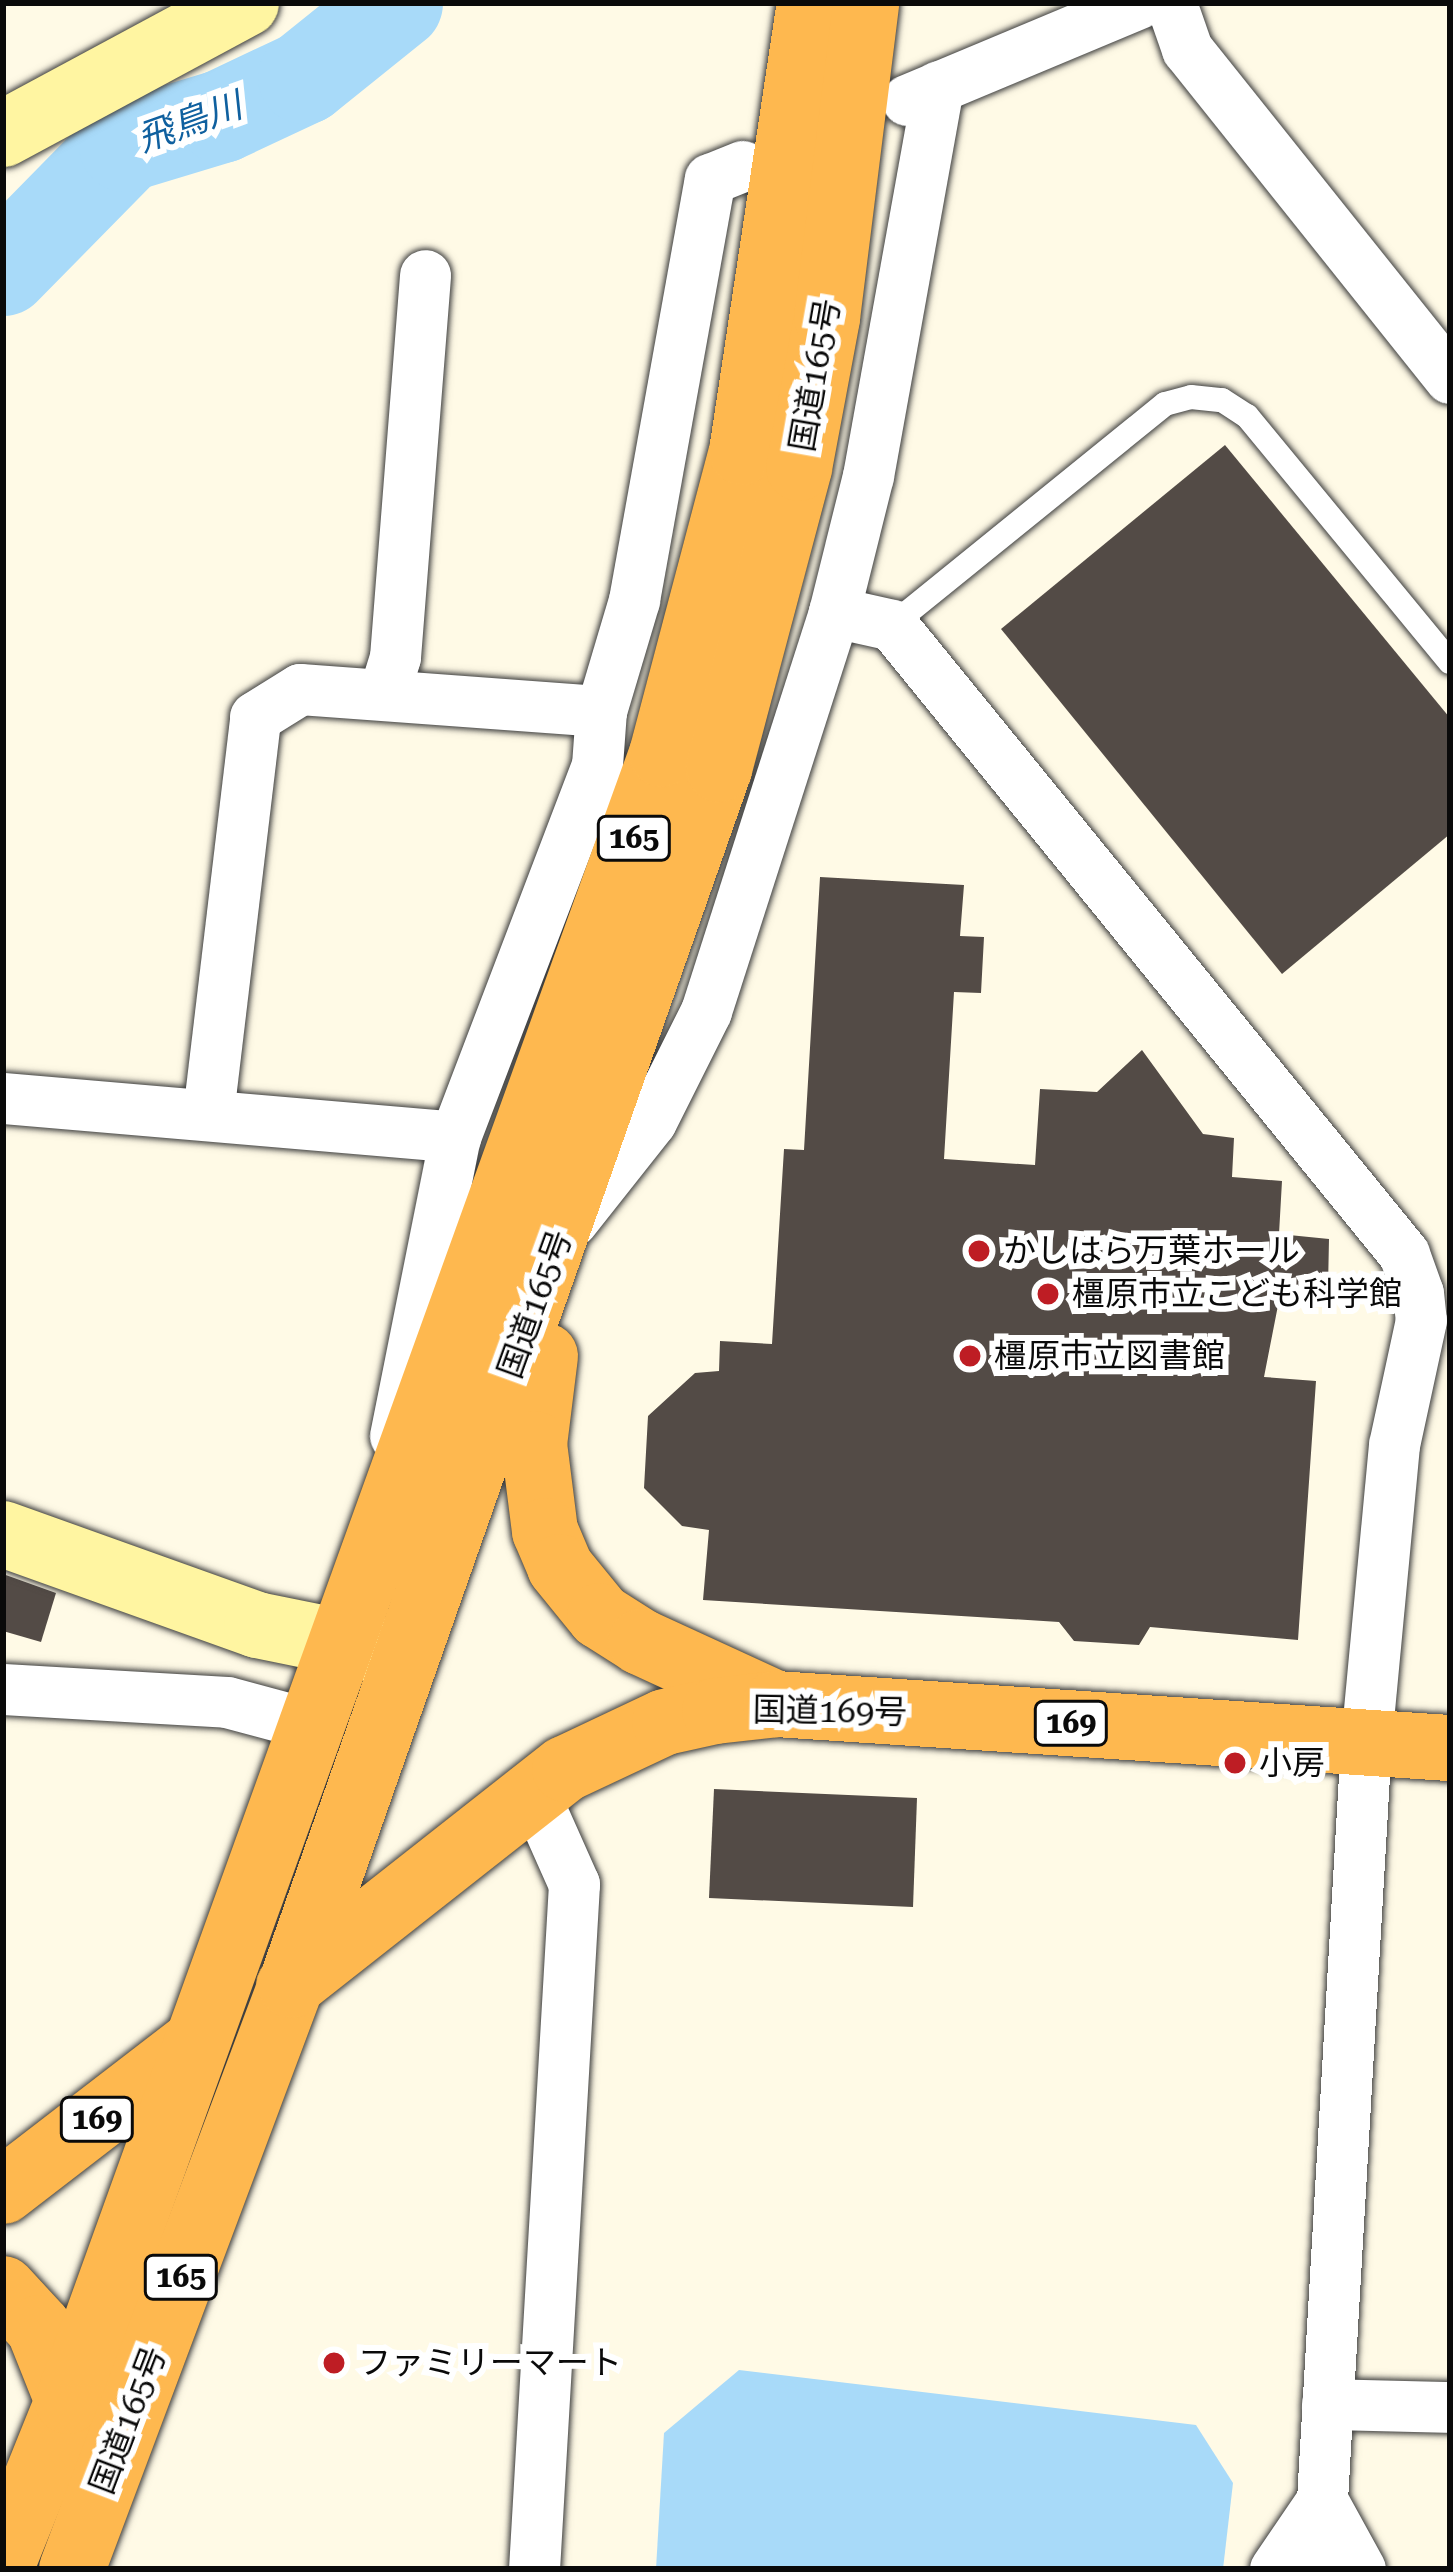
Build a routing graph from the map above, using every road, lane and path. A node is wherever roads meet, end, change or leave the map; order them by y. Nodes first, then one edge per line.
1 (246, 3) edge
2 (810, 3) edge
3 (866, 3) edge
4 (1139, 3) edge
5 (1171, 3) edge
6 (3, 134) edge
7 (742, 166) dead end
8 (425, 275) dead end
9 (1450, 378) edge
10 (834, 612) junction
11 (892, 625) junction
12 (1450, 662) edge
13 (384, 693) junction
14 (601, 711) junction
15 (3, 1098) edge
16 (208, 1114) junction
17 (454, 1137) junction
18 (560, 1237) junction
19 (397, 1491) junction
20 (3, 1534) edge
21 (342, 1642) junction
22 (409, 1656) junction
23 (3, 1689) edge
24 (776, 1704) junction
25 (313, 1725) junction
26 (1366, 1741) junction
27 (1450, 1748) edge
28 (533, 1792) junction
29 (291, 1985) junction
30 (190, 2046) junction
31 (3, 2191) edge
32 (3, 2289) edge
33 (68, 2401) junction
34 (1327, 2404) junction
35 (1450, 2408) edge
36 (1322, 2500) junction
37 (3, 2562) edge
38 (75, 2567) edge
39 (534, 2569) edge
40 (1275, 2569) edge
41 (1318, 2569) edge
42 (1360, 2569) edge

1 - 6 main road
2 - 19 highway, 国道165号 / 165
3 - 18 highway, 国道165号 / 165
4 - 10 street
5 - 9 street
7 - 14 street
8 - 13 street
10 - 11 street
10 - 18 street
11 - 12 lane
11 - 26 street
13 - 14 street
13 - 16 street
14 - 17 street
15 - 16 street
16 - 17 street
17 - 19 street
18 - 22 highway, 国道165号 / 165
18 - 24 highway
19 - 21 highway, 国道165号 / 165
20 - 21 main road
21 - 22 main road
21 - 25 highway, 国道165号 / 165
22 - 29 highway, 国道165号 / 165
23 - 25 street
24 - 26 highway, 国道169号 / 169
24 - 28 highway, 国道169号 / 169
25 - 30 highway, 国道165号 / 165
26 - 27 highway, 国道169号 / 169
26 - 34 street
28 - 29 highway, 国道169号 / 169
28 - 39 street
29 - 30 highway, 国道169号 / 169
29 - 38 highway, 国道165号 / 165
30 - 31 highway, 国道169号 / 169
30 - 33 highway, 国道165号 / 165
32 - 33 highway
33 - 37 highway, 国道165号 / 165
34 - 35 street
34 - 36 street
36 - 40 street
36 - 41 street
36 - 42 street

